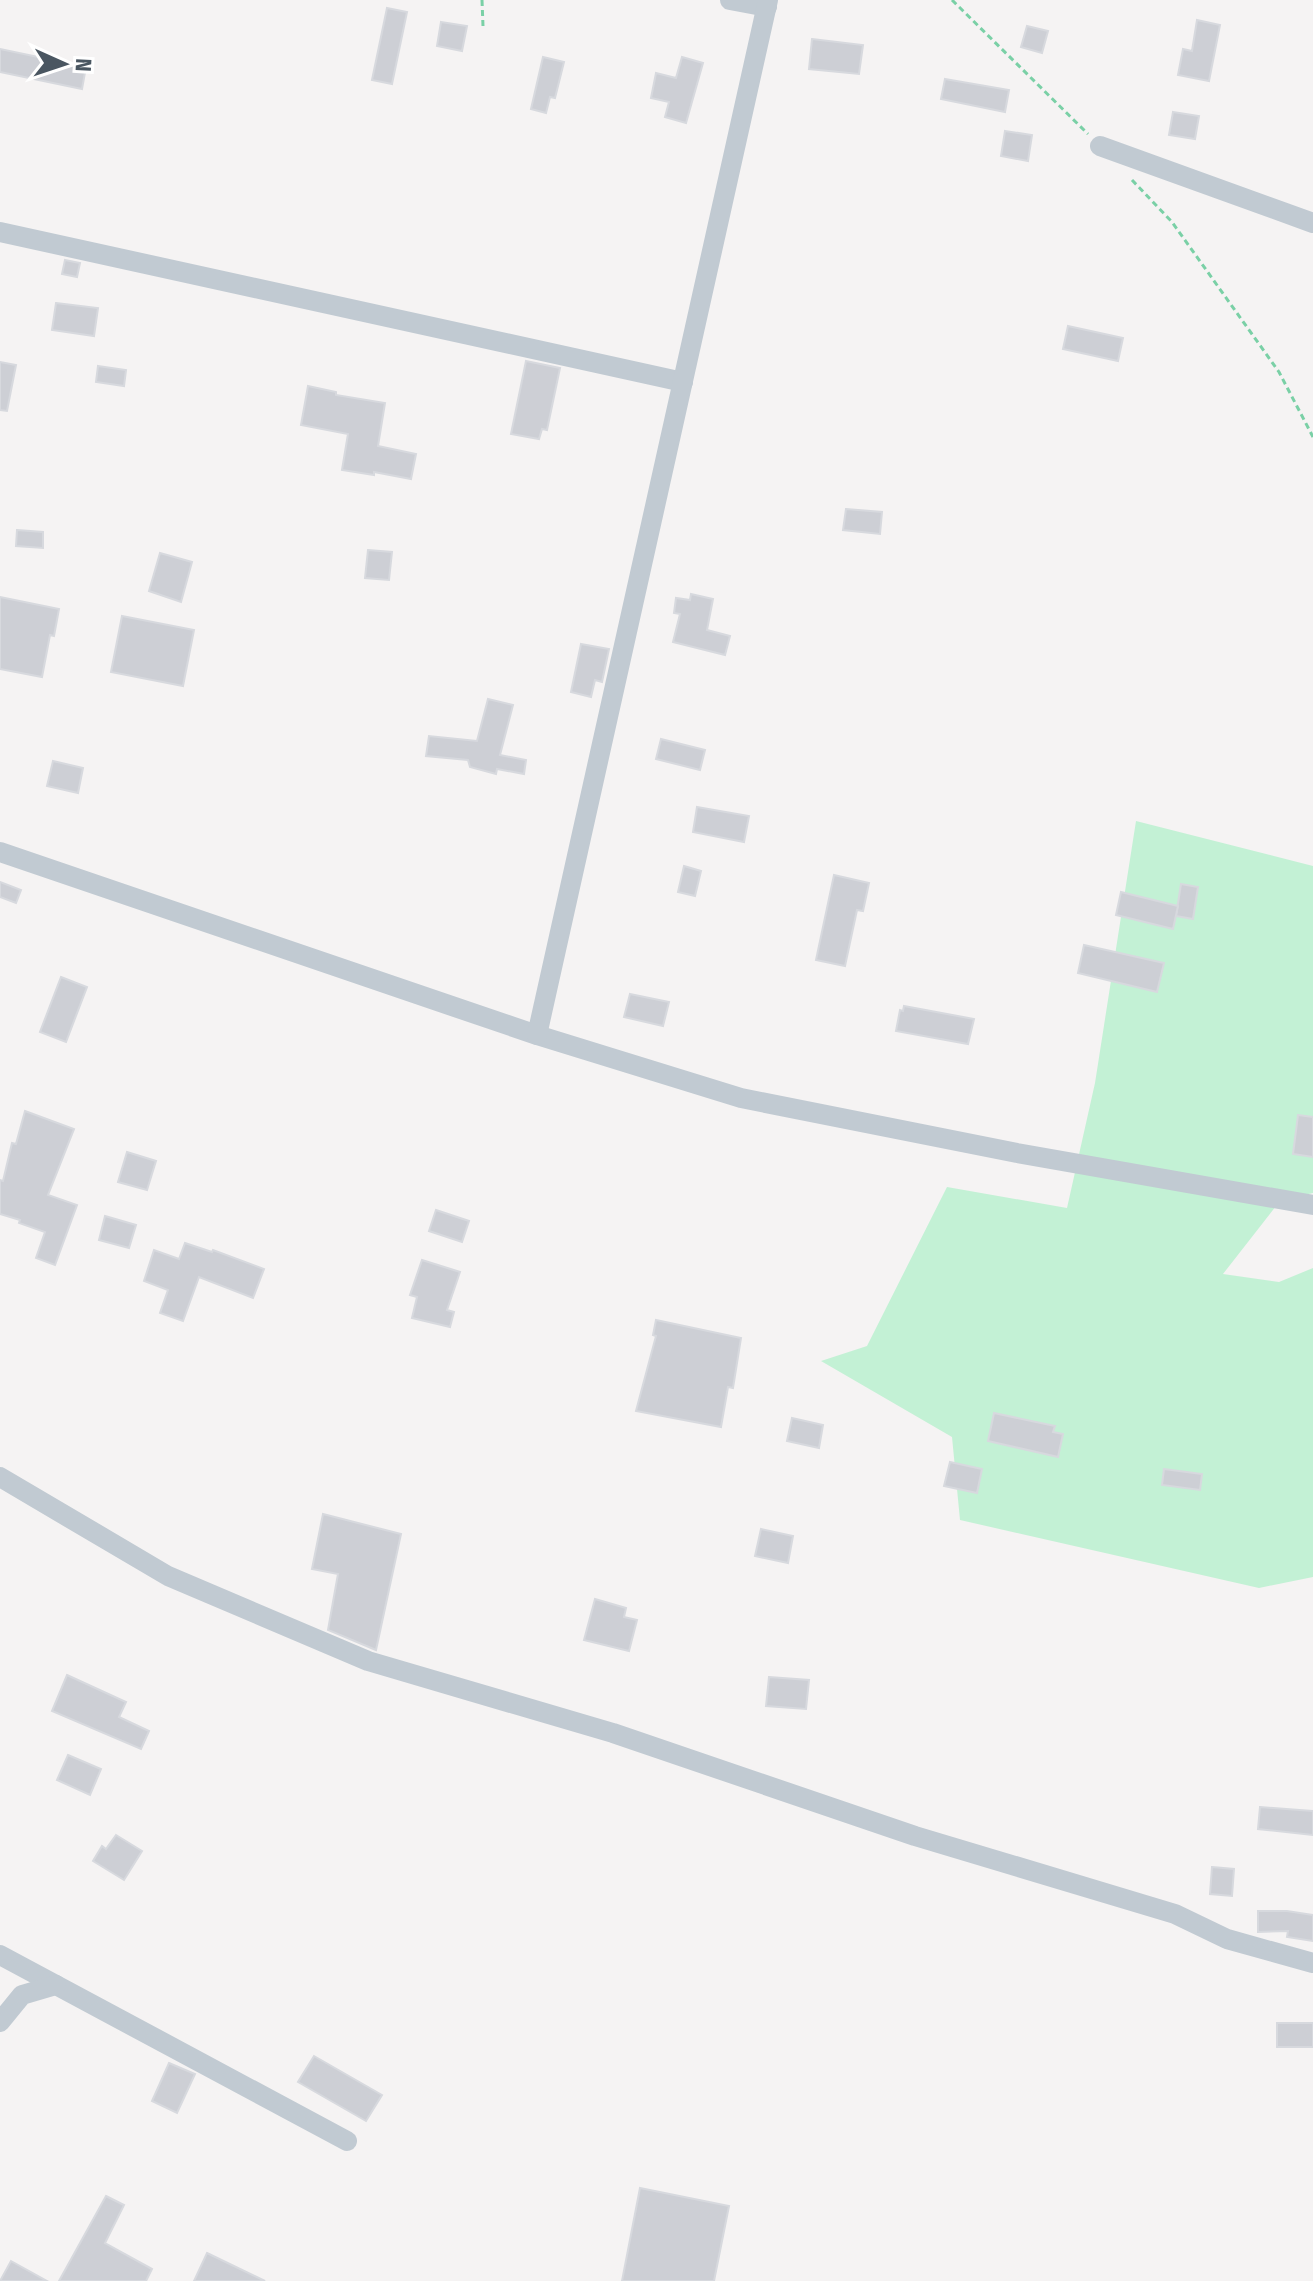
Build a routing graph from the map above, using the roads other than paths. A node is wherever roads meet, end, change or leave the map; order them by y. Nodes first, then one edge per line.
1 (730, 0) edge
2 (767, 4) edge
3 (1100, 146) road end
4 (1313, 223) edge
5 (0, 232) edge
6 (683, 382) junction
7 (0, 852) edge
8 (537, 1035) junction
9 (1313, 1205) edge
10 (0, 1477) edge
11 (0, 1955) edge
12 (1313, 1963) edge
13 (56, 1985) junction
14 (0, 2022) edge
15 (347, 2141) dead end

1 - 2 street
2 - 6 street
3 - 4 street
5 - 6 street
6 - 8 street
7 - 8 street
8 - 9 street
10 - 12 street
11 - 13 street
13 - 14 street
13 - 15 street

